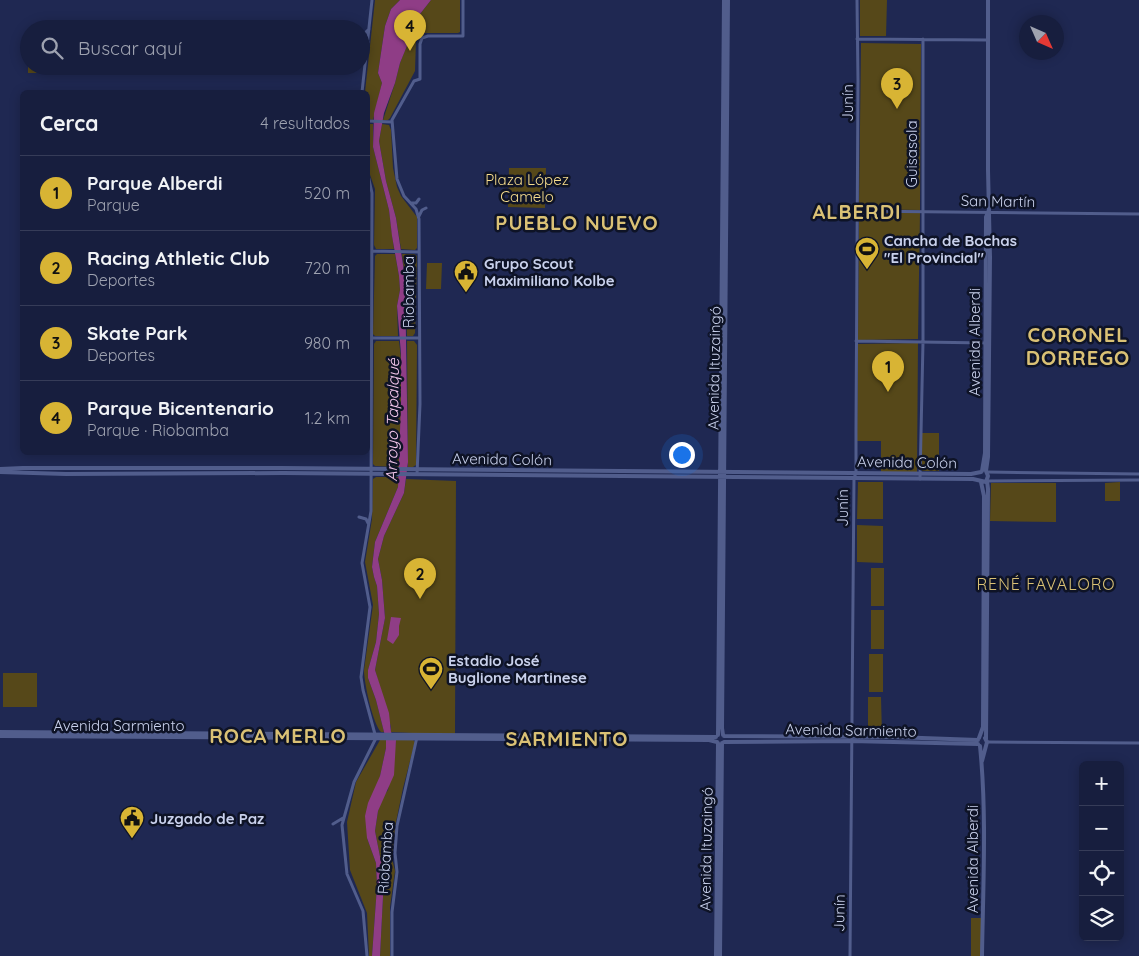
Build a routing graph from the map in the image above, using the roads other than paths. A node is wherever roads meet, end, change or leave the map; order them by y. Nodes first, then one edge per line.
1 (372, 0) edge
2 (463, 0) edge
3 (724, 0) edge
4 (728, 0) edge
5 (857, 0) edge
6 (988, 0) edge
7 (370, 26) edge
8 (857, 39) junction
9 (923, 39) junction
10 (988, 40) junction
11 (364, 75) edge
12 (362, 90) edge
13 (370, 121) edge
14 (392, 122) junction
15 (370, 182) edge
16 (419, 199) dead end
17 (411, 203) junction
18 (426, 208) dead end
19 (856, 211) junction
20 (923, 211) junction
21 (988, 212) junction
22 (1139, 214) edge
23 (419, 219) junction
24 (372, 251) junction
25 (420, 252) junction
26 (372, 338) junction
27 (419, 338) junction
28 (856, 341) junction
29 (923, 342) junction
30 (987, 343) junction
31 (0, 471) edge
32 (372, 472) junction
33 (415, 472) junction
34 (984, 472) junction
35 (856, 473) junction
36 (1139, 474) edge
37 (722, 475) junction
38 (920, 477) junction
39 (854, 478) junction
40 (981, 480) junction
41 (1139, 480) edge
42 (987, 481) junction
43 (370, 506) junction
44 (368, 532) junction
45 (0, 732) edge
46 (0, 736) edge
47 (378, 736) junction
48 (417, 736) junction
49 (724, 736) junction
50 (851, 739) junction
51 (719, 740) junction
52 (982, 742) junction
53 (1139, 743) edge
54 (343, 818) junction
55 (343, 830) junction
56 (366, 956) edge
57 (392, 956) edge
58 (718, 956) edge
59 (850, 956) edge
60 (982, 956) edge

1 - 7 street
2 - 14 street
3 - 37 main road, Avenida Ituzaingó
4 - 37 main road, Avenida Ituzaingó
5 - 8 street, Junín
6 - 10 main road, Avenida Alberdi
8 - 9 street
8 - 19 street, Junín
9 - 10 street
9 - 20 street, Guisasola
10 - 21 main road, Avenida Alberdi
11 - 12 street
13 - 14 street
14 - 17 street, Riobamba
15 - 24 street
16 - 17 street
17 - 23 street, Riobamba
18 - 23 street
19 - 20 street, San Martín
19 - 28 street, Junín
20 - 21 street, San Martín
20 - 29 street, Guisasola
21 - 22 street, San Martín
21 - 30 main road, Avenida Alberdi
23 - 25 street, Riobamba
24 - 25 street
24 - 26 street
25 - 27 street, Riobamba
26 - 27 street
26 - 32 street
27 - 33 street, Riobamba
28 - 29 street
28 - 35 street, Junín
29 - 30 street
29 - 38 street, Guisasola
30 - 34 main road, Avenida Alberdi
31 - 32 main road, Avenida Colón
31 - 32 main road, Avenida Colón
32 - 33 main road, Avenida Colón
32 - 43 street
33 - 37 main road, Avenida Colón
34 - 36 street, Avenida Colón
34 - 38 main road, Avenida Colón
34 - 40 main road, Avenida Alberdi
34 - 42 main road, Avenida Alberdi
35 - 37 main road, Avenida Colón
35 - 38 main road, Avenida Colón
35 - 39 street, Junín
37 - 39 main road, Avenida Colón
37 - 49 main road, Avenida Ituzaingó
37 - 51 main road, Avenida Ituzaingó
38 - 39 main road, Avenida Colón
38 - 40 main road, Avenida Colón
39 - 50 street, Junín
40 - 42 main road, Avenida Colón
40 - 52 main road, Avenida Alberdi
41 - 42 street
42 - 52 main road, Avenida Alberdi
43 - 44 street
43 - 44 street
44 - 47 street
45 - 47 main road, Avenida Sarmiento
46 - 47 main road, Avenida Sarmiento
47 - 48 main road, Avenida Sarmiento
47 - 54 street
48 - 51 main road, Avenida Sarmiento
48 - 57 street, Riobamba
49 - 50 main road, Avenida Sarmiento
49 - 51 main road, Avenida Sarmiento
50 - 51 main road, Avenida Sarmiento
50 - 52 main road, Avenida Sarmiento
50 - 59 street, Junín
51 - 58 main road, Avenida Ituzaingó
52 - 53 street, Avenida Sarmiento
52 - 60 main road, Avenida Alberdi
54 - 55 street
54 - 55 street
55 - 56 street

